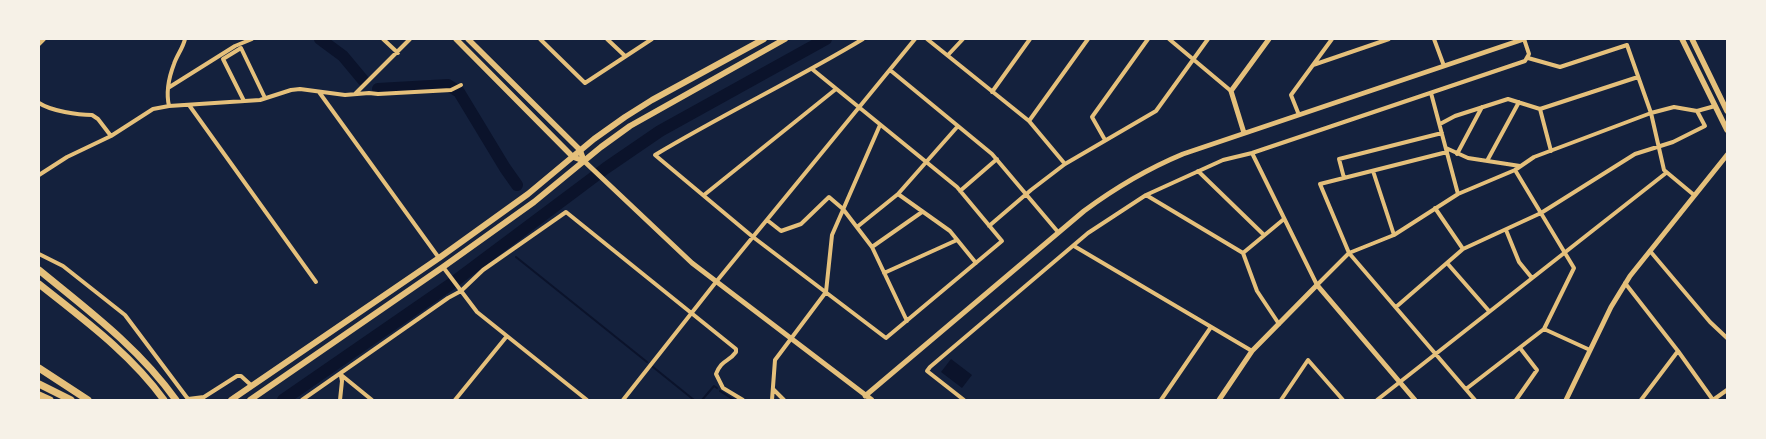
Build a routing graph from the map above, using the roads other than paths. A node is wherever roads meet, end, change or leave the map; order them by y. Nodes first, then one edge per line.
1 (44, 39) edge
2 (185, 39) edge
3 (252, 39) edge
4 (384, 39) edge
5 (410, 39) edge
6 (456, 39) edge
7 (468, 39) edge
8 (540, 39) edge
9 (607, 39) edge
10 (652, 39) edge
11 (764, 39) edge
12 (785, 39) edge
13 (863, 39) edge
14 (915, 39) edge
15 (927, 39) edge
16 (963, 39) edge
17 (1030, 39) edge
18 (1088, 39) edge
19 (1148, 39) edge
20 (1169, 39) edge
21 (1208, 39) edge
22 (1270, 39) edge
23 (1332, 39) edge
24 (1389, 39) edge
25 (1434, 39) edge
26 (1524, 39) edge
27 (1682, 39) edge
28 (1692, 39) edge
29 (39, 44) edge
30 (398, 53) junction
31 (948, 55) junction
32 (625, 56) junction
33 (1528, 58) junction
34 (1193, 59) junction
35 (1313, 65) junction
36 (1444, 66) junction
37 (812, 69) junction
38 (890, 70) junction
39 (1638, 77) junction
40 (461, 85) dead end
41 (168, 88) junction
42 (836, 89) junction
43 (1231, 91) junction
44 (319, 92) junction
45 (992, 92) junction
46 (1431, 93) junction
47 (355, 94) junction
48 (265, 98) junction
49 (244, 101) junction
50 (1519, 102) junction
51 (39, 103) edge
52 (189, 105) junction
53 (169, 106) junction
54 (1715, 106) junction
55 (1482, 107) junction
56 (859, 108) junction
57 (1540, 109) junction
58 (1697, 111) junction
59 (1727, 111) edge
60 (1650, 113) junction
61 (1299, 115) junction
62 (1029, 121) junction
63 (880, 124) junction
64 (1440, 124) junction
65 (958, 126) junction
66 (1727, 130) edge
67 (1244, 133) junction
68 (1442, 133) junction
69 (111, 136) junction
70 (1105, 140) junction
71 (1658, 146) junction
72 (580, 150) junction
73 (1447, 150) junction
74 (1551, 151) junction
75 (1252, 153) junction
76 (1456, 154) junction
77 (1727, 155) edge
78 (573, 157) junction
79 (997, 159) junction
80 (584, 161) junction
81 (1487, 161) junction
82 (926, 162) junction
83 (1065, 164) junction
84 (1520, 166) junction
85 (1515, 170) junction
86 (1373, 171) junction
87 (1198, 172) junction
88 (1666, 173) junction
89 (39, 175) edge
90 (1344, 178) junction
91 (960, 191) junction
92 (898, 194) junction
93 (1027, 194) junction
94 (1458, 194) junction
95 (704, 195) junction
96 (1146, 195) junction
97 (1694, 195) junction
98 (1435, 208) junction
99 (843, 210) junction
100 (922, 212) junction
101 (1541, 213) junction
102 (1284, 219) junction
103 (767, 220) junction
104 (990, 226) junction
105 (857, 227) junction
106 (1506, 230) junction
107 (1058, 232) junction
108 (1264, 235) junction
109 (1394, 235) junction
110 (753, 236) junction
111 (957, 240) junction
112 (872, 246) junction
113 (1074, 246) junction
114 (1463, 249) junction
115 (1650, 251) junction
116 (1565, 252) junction
117 (1243, 253) junction
118 (1349, 253) junction
119 (39, 254) edge
120 (439, 258) junction
121 (976, 263) junction
122 (1448, 263) junction
123 (443, 267) junction
124 (39, 270) edge
125 (884, 273) junction
126 (1532, 278) junction
127 (316, 282) dead end
128 (716, 282) junction
129 (1625, 283) junction
130 (39, 284) edge
131 (1317, 285) junction
132 (459, 290) junction
133 (826, 292) junction
134 (1396, 307) junction
135 (1490, 311) junction
136 (692, 314) junction
137 (907, 321) junction
138 (1279, 324) junction
139 (1211, 327) junction
140 (1544, 328) junction
141 (506, 336) junction
142 (1727, 338) edge
143 (791, 339) junction
144 (1520, 348) junction
145 (1590, 350) junction
146 (1252, 351) junction
147 (1678, 351) junction
148 (1435, 354) junction
149 (39, 368) edge
150 (340, 374) junction
151 (1400, 382) junction
152 (39, 384) edge
153 (252, 386) junction
154 (773, 389) junction
155 (1466, 389) junction
156 (1727, 390) edge
157 (39, 395) edge
158 (865, 396) junction
159 (50, 400) edge
160 (71, 400) edge
161 (88, 400) edge
162 (164, 400) edge
163 (176, 400) edge
164 (231, 400) edge
165 (250, 400) edge
166 (302, 400) edge
167 (340, 400) edge
168 (372, 400) edge
169 (455, 400) edge
170 (587, 400) edge
171 (623, 400) edge
172 (743, 400) edge
173 (772, 400) edge
174 (784, 400) edge
175 (860, 400) edge
176 (872, 400) edge
177 (964, 400) edge
178 (1160, 400) edge
179 (1219, 400) edge
180 (1281, 400) edge
181 (1343, 400) edge
182 (1377, 400) edge
183 (1415, 400) edge
184 (1476, 400) edge
185 (1516, 400) edge
186 (1566, 400) edge
187 (1641, 400) edge
188 (1713, 400) edge

1 - 29 street
2 - 41 street
3 - 41 street
4 - 30 street
5 - 30 street
6 - 78 main road
7 - 72 main road
8 - 32 street
9 - 32 street
10 - 32 street
11 - 72 main road
12 - 80 main road
13 - 37 street
14 - 38 street
15 - 31 street
16 - 31 street
17 - 45 street
18 - 62 street
19 - 70 street
20 - 34 street
21 - 34 street
22 - 43 street
23 - 35 street
24 - 35 street
25 - 36 street
26 - 33 street
26 - 36 street
27 - 54 main road
28 - 59 main road
30 - 47 street
31 - 45 street
33 - 39 street
33 - 46 street
34 - 43 street
34 - 70 street
35 - 61 street
36 - 61 street
37 - 42 street
37 - 95 street
38 - 56 street
38 - 65 street
39 - 57 street
39 - 60 street
40 - 47 street
41 - 53 street
42 - 56 street
42 - 95 street
43 - 67 street
44 - 47 street
44 - 48 street
44 - 120 street
45 - 62 street
46 - 64 street
46 - 75 street
48 - 49 street
48 - 49 street
49 - 52 street
50 - 55 street
50 - 57 street
50 - 81 street
51 - 69 street
52 - 53 street
52 - 127 street
53 - 69 street
54 - 58 street
54 - 66 main road
55 - 64 street
55 - 76 street
56 - 63 street
56 - 103 street
57 - 74 street
58 - 60 street
58 - 71 street
60 - 71 street
60 - 74 street
61 - 67 street
62 - 83 street
63 - 82 street
63 - 99 street
64 - 68 street
65 - 79 street
65 - 82 street
67 - 107 street
68 - 73 street
68 - 90 street
69 - 89 street
70 - 83 street
71 - 88 street
71 - 101 street
72 - 78 main road
72 - 80 main road
73 - 76 street
73 - 86 street
73 - 94 street
74 - 84 street
75 - 87 street
75 - 102 street
76 - 81 street
77 - 97 street
78 - 80 main road
78 - 120 main road
79 - 91 street
79 - 93 street
80 - 123 main road
80 - 128 street
81 - 84 street
82 - 91 street
82 - 92 street
83 - 93 street
84 - 85 street
85 - 94 street
85 - 101 street
86 - 90 street
86 - 109 street
87 - 96 street
87 - 108 street
88 - 97 street
88 - 116 street
90 - 118 street
91 - 104 street
92 - 100 street
92 - 105 street
93 - 104 street
93 - 107 street
94 - 98 street
95 - 110 street
96 - 113 street
96 - 117 street
97 - 115 street
98 - 109 street
98 - 114 street
99 - 103 street
99 - 105 street
99 - 133 street
100 - 111 street
100 - 112 street
101 - 106 street
101 - 116 street
102 - 108 street
102 - 131 street
103 - 110 street
104 - 121 street
105 - 112 street
106 - 114 street
106 - 126 street
107 - 158 street
108 - 117 street
109 - 118 street
110 - 128 street
110 - 133 street
111 - 121 street
111 - 125 street
112 - 125 street
113 - 139 street
113 - 177 street
114 - 122 street
115 - 129 street
115 - 142 street
116 - 126 street
116 - 140 street
117 - 138 street
118 - 131 street
118 - 134 street
119 - 153 street
120 - 153 main road
121 - 137 street
122 - 134 street
122 - 135 street
123 - 132 street
123 - 165 main road
124 - 163 highway
125 - 137 street
126 - 135 street
128 - 136 street
128 - 143 street
129 - 145 street
129 - 147 street
130 - 162 highway
131 - 138 street
131 - 151 street
132 - 136 street
132 - 141 street
132 - 150 street
133 - 137 street
133 - 143 street
134 - 148 street
135 - 148 street
136 - 171 street
136 - 172 street
138 - 146 street
139 - 146 street
139 - 178 street
140 - 144 street
140 - 145 street
141 - 169 street
141 - 170 street
143 - 154 street
143 - 158 street
144 - 155 street
144 - 185 street
145 - 186 street
146 - 179 street
147 - 187 street
147 - 188 street
148 - 151 street
148 - 155 street
149 - 161 highway
150 - 166 street
150 - 167 street
150 - 168 street
151 - 182 street
151 - 183 street
152 - 160 highway
153 - 164 main road
154 - 173 street
154 - 174 street
155 - 184 street
156 - 188 street
157 - 159 highway
158 - 175 street
158 - 176 street
180 - 181 street

